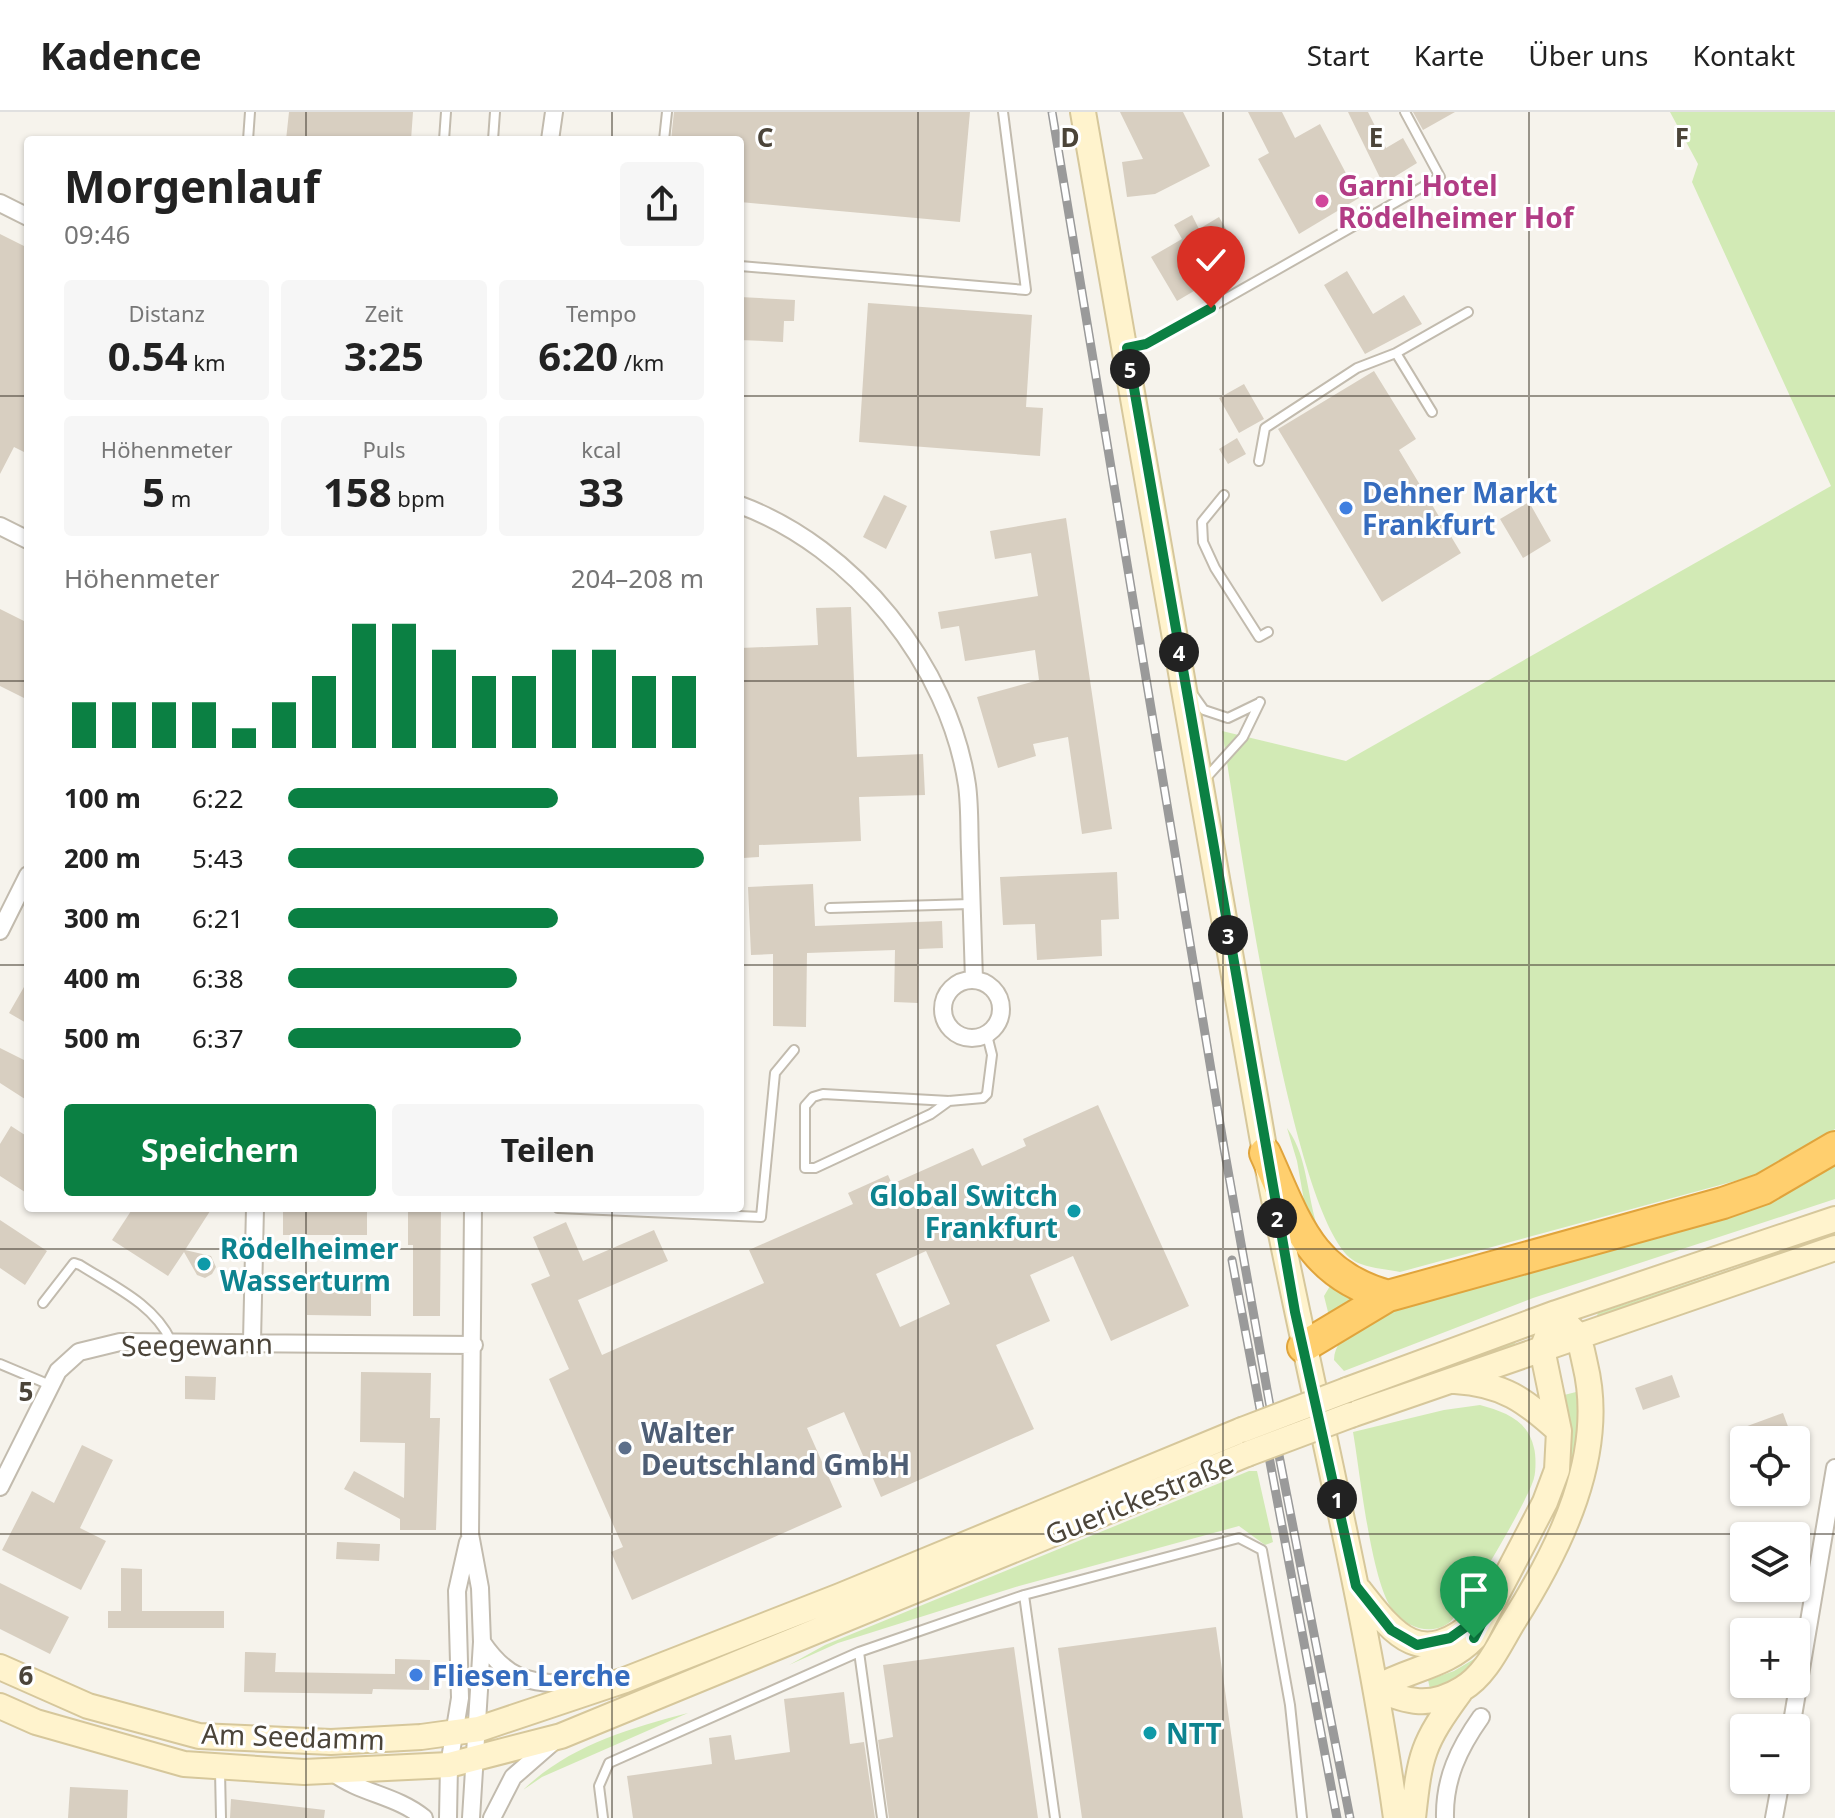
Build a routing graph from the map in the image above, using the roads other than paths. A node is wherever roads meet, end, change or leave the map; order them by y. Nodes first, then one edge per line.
1 (250, 112) edge
2 (446, 112) edge
3 (495, 112) edge
4 (554, 112) edge
5 (667, 112) edge
6 (1003, 112) edge
7 (1083, 112) edge
8 (1405, 112) edge
9 (248, 136) edge
10 (444, 136) edge
11 (493, 136) edge
12 (551, 136) edge
13 (664, 136) edge
14 (0, 203) edge
15 (24, 215) edge
16 (744, 266) edge
17 (1468, 312) dead end
18 (1127, 348) junction
19 (1396, 353) junction
20 (1432, 412) dead end
21 (1259, 461) dead end
22 (1224, 495) dead end
23 (744, 507) edge
24 (0, 526) edge
25 (24, 538) edge
26 (1268, 632) dead end
27 (1185, 683) junction
28 (1202, 783) junction
29 (24, 883) edge
30 (971, 904) junction
31 (830, 908) dead end
32 (0, 931) edge
33 (974, 980) junction
34 (987, 1035) junction
35 (794, 1050) dead end
36 (949, 1101) junction
37 (1835, 1147) edge
38 (1265, 1153) junction
39 (255, 1212) edge
40 (473, 1212) edge
41 (648, 1212) edge
42 (1835, 1219) edge
43 (1835, 1248) edge
44 (1388, 1296) junction
45 (43, 1303) dead end
46 (1556, 1313) junction
47 (1578, 1337) junction
48 (252, 1341) junction
49 (171, 1342) junction
50 (474, 1345) junction
51 (1303, 1347) junction
52 (1542, 1349) junction
53 (0, 1364) edge
54 (1448, 1380) junction
55 (51, 1386) junction
56 (1559, 1431) junction
57 (1244, 1442) junction
58 (1835, 1468) edge
59 (0, 1487) edge
60 (470, 1534) junction
61 (1356, 1586) junction
62 (1024, 1595) junction
63 (1488, 1611) junction
64 (482, 1642) junction
65 (859, 1652) junction
66 (0, 1667) edge
67 (1376, 1688) junction
68 (597, 1689) junction
69 (1461, 1690) junction
70 (0, 1706) edge
71 (1793, 1714) edge
72 (1481, 1717) dead end
73 (479, 1729) junction
74 (454, 1733) junction
75 (561, 1736) junction
76 (475, 1761) junction
77 (449, 1765) junction
78 (219, 1766) junction
79 (332, 1772) junction
80 (1778, 1794) edge
81 (221, 1818) edge
82 (424, 1818) edge
83 (448, 1818) edge
84 (471, 1818) edge
85 (492, 1818) edge
86 (603, 1818) edge
87 (882, 1818) edge
88 (1055, 1818) edge
89 (1302, 1818) edge
90 (1396, 1818) edge
91 (1413, 1818) edge
92 (1445, 1818) edge
93 (1774, 1818) edge

1 - 9 lane
2 - 10 lane
3 - 11 lane
4 - 12 street
5 - 13 lane
6 - 16 lane
7 - 18 main road
8 - 18 lane
14 - 15 street
17 - 19 lane
18 - 27 main road
19 - 20 lane
19 - 21 lane
22 - 26 lane
23 - 30 street
24 - 25 street
27 - 28 main road
27 - 28 lane
28 - 38 main road
29 - 32 street
30 - 31 lane
30 - 33 street
33 - 34 street
33 - 34 street
34 - 36 lane
35 - 41 lane
36 - 36 lane
37 - 44 highway
38 - 44 highway
38 - 51 main road
39 - 48 street
40 - 50 street
42 - 46 main road, Guerickestraße
43 - 47 main road, Guerickestraße
44 - 51 highway
45 - 49 lane
46 - 47 main road
46 - 52 main road
46 - 57 main road, Guerickestraße, bridge
47 - 52 main road, Guerickestraße
47 - 69 main road
48 - 49 street, Seegewann
48 - 50 street, Seegewann
49 - 55 street, Seegewann
50 - 60 street
51 - 61 main road
52 - 54 main road, Guerickestraße
52 - 56 main road
53 - 55 lane
54 - 56 main road
54 - 57 main road, Guerickestraße, bridge
55 - 59 street, Seegewann
56 - 63 main road
57 - 68 main road, Guerickestraße
57 - 75 main road, Guerickestraße
58 - 71 street
60 - 64 street
60 - 74 street
61 - 63 main road
61 - 67 main road
62 - 65 lane
62 - 88 lane
62 - 89 lane
63 - 67 main road
64 - 68 street
64 - 73 street
65 - 86 lane
65 - 87 lane
66 - 74 main road, Am Seedamm
67 - 69 main road
67 - 90 main road
68 - 73 main road, Guerickestraße
69 - 91 main road
70 - 78 main road, Am Seedamm
72 - 92 street
73 - 74 main road, Guerickestraße
73 - 76 street
74 - 77 street
75 - 76 main road, Guerickestraße
75 - 85 street
76 - 77 main road, Guerickestraße
76 - 84 street
77 - 79 main road, Am Seedamm
77 - 83 street
78 - 79 main road, Am Seedamm
78 - 81 lane
79 - 82 street
80 - 93 street

